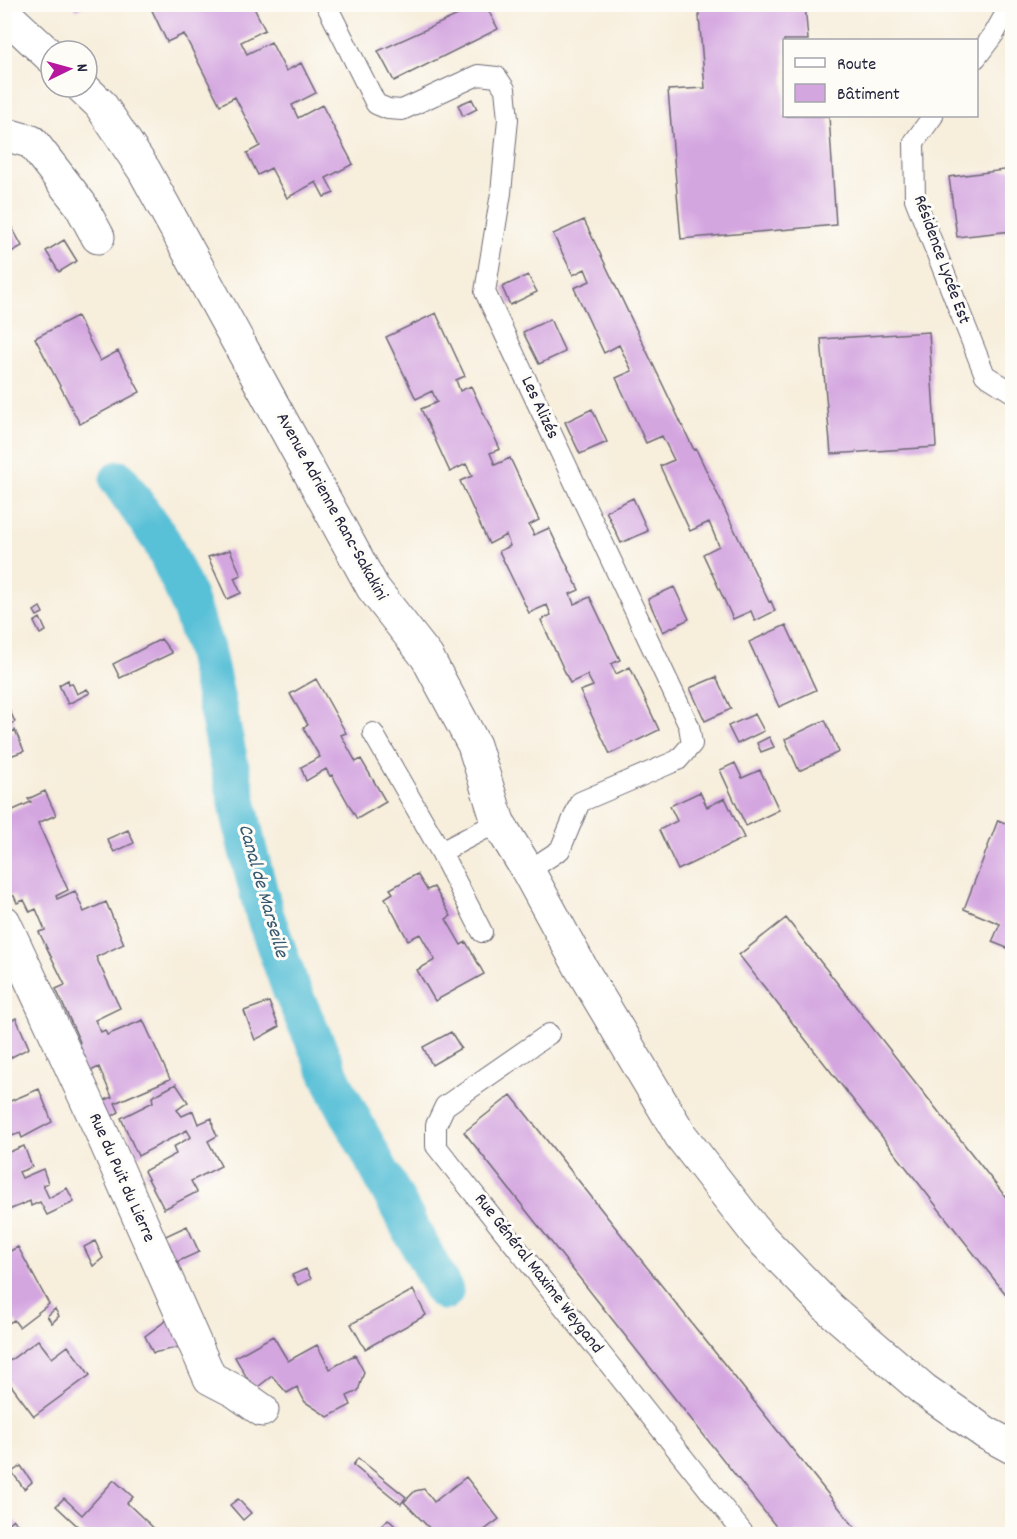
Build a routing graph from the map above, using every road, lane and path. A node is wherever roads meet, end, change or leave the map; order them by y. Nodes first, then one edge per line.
1 (326, 4) edge
2 (1011, 4) edge
3 (4, 13) edge
4 (39, 46) edge
5 (978, 55) edge
6 (95, 99) edge
7 (932, 117) edge
8 (4, 134) edge
9 (98, 237) dead end
10 (1012, 392) edge
11 (373, 733) dead end
12 (498, 822) junction
13 (441, 852) junction
14 (528, 871) junction
15 (4, 922) edge
16 (482, 932) dead end
17 (4, 962) edge
18 (549, 1034) dead end
19 (95, 1172) dead end
20 (262, 1410) dead end
21 (1012, 1448) edge
22 (744, 1534) edge

1 - 14 lane, Les Alizés
2 - 5 lane
3 - 4 street
6 - 12 street, Avenue Adrienne Ranc-Sakakini
7 - 10 lane, Résidence Lycée Est
8 - 9 street
11 - 13 lane
12 - 13 lane
12 - 14 street, Avenue Adrienne Ranc-Sakakini
13 - 16 lane
14 - 21 street, Avenue Adrienne Ranc-Sakakini
15 - 20 street, Rue du Puit du Lierre
17 - 19 street
18 - 22 lane, Rue Général Maxime Weygand

